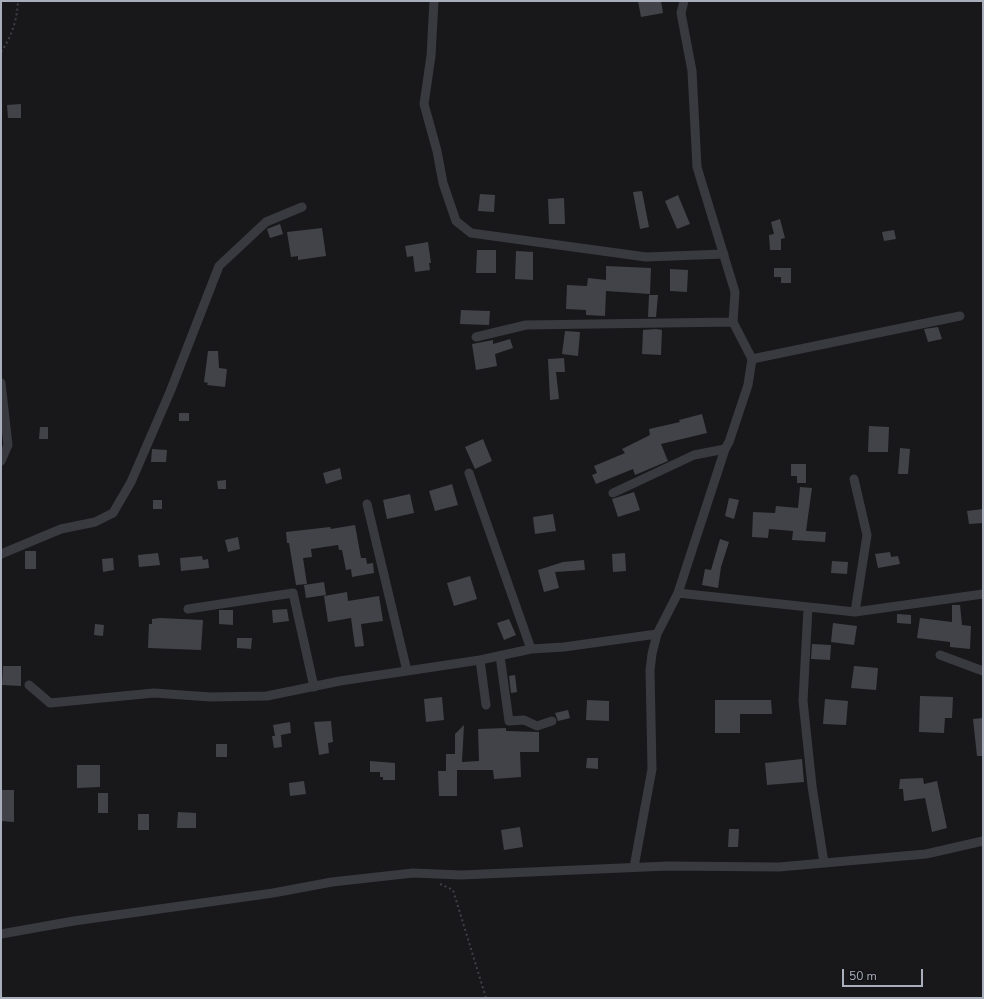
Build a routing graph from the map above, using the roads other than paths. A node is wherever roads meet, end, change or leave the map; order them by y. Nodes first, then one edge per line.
1 (434, 1) edge
2 (684, 1) edge
3 (302, 207) dead end
4 (724, 254) junction
5 (960, 316) dead end
6 (733, 322) junction
7 (476, 337) dead end
8 (752, 359) junction
9 (1, 383) edge
10 (725, 449) junction
11 (1, 461) edge
12 (469, 473) dead end
13 (854, 479) dead end
14 (613, 493) dead end
15 (367, 504) dead end
16 (1, 554) edge
17 (678, 593) junction
18 (983, 594) edge
19 (808, 608) junction
20 (188, 609) dead end
21 (856, 612) junction
22 (657, 634) junction
23 (531, 649) junction
24 (940, 655) dead end
25 (500, 656) junction
26 (480, 660) junction
27 (407, 671) junction
28 (983, 671) edge
29 (29, 685) dead end
30 (314, 687) junction
31 (486, 705) dead end
32 (552, 721) dead end
33 (983, 841) edge
34 (824, 863) junction
35 (634, 867) junction
36 (1, 934) edge

1 - 4 street
2 - 4 street
3 - 16 street
4 - 6 street
5 - 8 street
6 - 7 street
6 - 8 street
8 - 10 street
9 - 11 street
10 - 14 street
10 - 17 street
12 - 23 street
13 - 21 street
15 - 27 street
17 - 19 street
17 - 22 street
18 - 21 street
19 - 21 street
19 - 34 street
20 - 30 street
22 - 23 street
22 - 35 street
23 - 25 street
24 - 28 street
25 - 26 street
25 - 32 street
26 - 27 street
26 - 31 street
27 - 30 street
29 - 30 street
33 - 34 street
34 - 35 street
35 - 36 street

